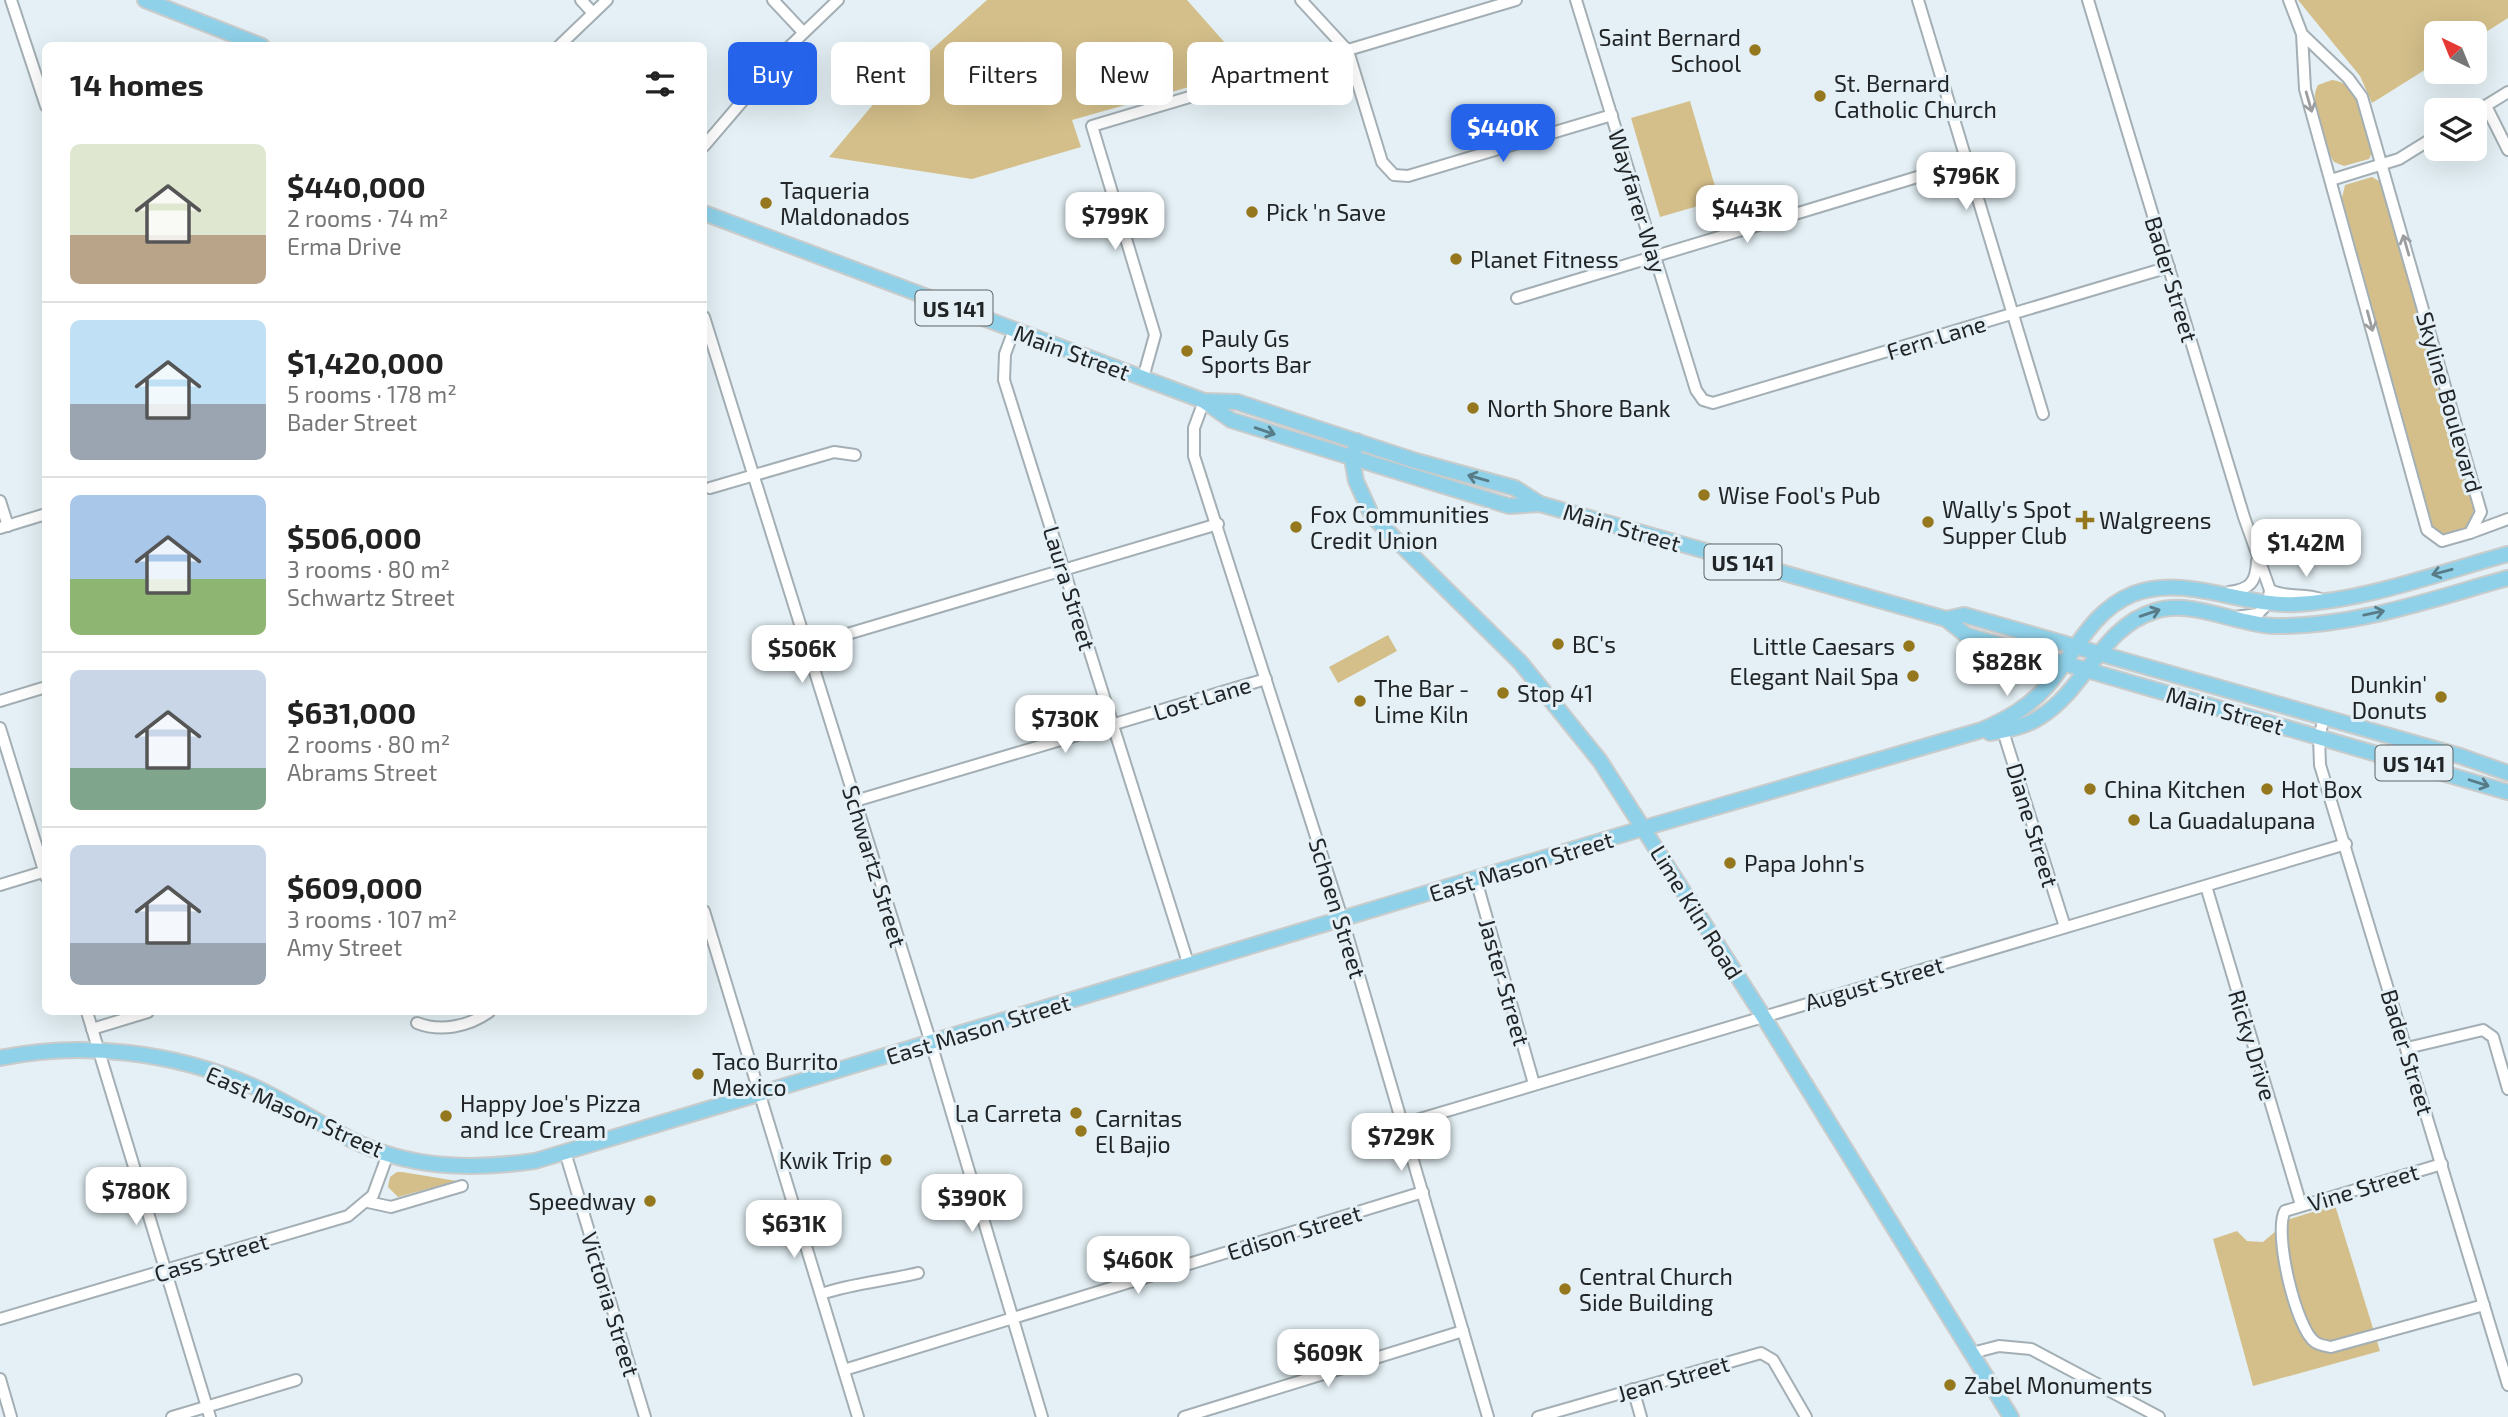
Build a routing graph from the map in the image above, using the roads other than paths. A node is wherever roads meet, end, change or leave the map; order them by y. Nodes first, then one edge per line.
1 (11, 0) edge
2 (145, 0) edge
3 (581, 0) edge
4 (607, 0) edge
5 (773, 0) edge
6 (838, 0) edge
7 (1301, 0) edge
8 (1516, 0) edge
9 (1576, 0) edge
10 (1918, 0) edge
11 (2088, 0) edge
12 (2289, 0) edge
13 (593, 13) junction
14 (803, 32) junction
15 (2302, 34) junction
16 (238, 41) edge
17 (563, 42) edge
18 (1340, 42) edge
19 (1353, 49) edge
20 (1353, 67) edge
21 (2508, 92) edge
22 (42, 94) edge
23 (1187, 98) edge
24 (2487, 105) edge
25 (2487, 108) edge
26 (1612, 115) junction
27 (2424, 142) edge
28 (707, 143) edge
29 (2508, 150) edge
30 (1967, 162) junction
31 (2384, 164) junction
32 (2331, 180) junction
33 (707, 214) edge
34 (1655, 256) junction
35 (2169, 267) junction
36 (1517, 298) dead end
37 (2014, 314) junction
38 (707, 328) edge
39 (1014, 330) junction
40 (1143, 378) junction
41 (1703, 400) joint
42 (1204, 401) junction
43 (2043, 414) dead end
44 (1357, 440) junction
45 (855, 455) dead end
46 (1352, 459) junction
47 (753, 476) junction
48 (710, 488) dead end
49 (0, 501) edge
50 (1540, 504) junction
51 (2481, 512) junction
52 (42, 515) edge
53 (2506, 519) edge
54 (1217, 524) junction
55 (4, 527) edge
56 (2470, 533) junction
57 (2508, 554) edge
58 (2257, 558) junction
59 (1064, 570) junction
60 (2508, 578) edge
61 (2218, 594) junction
62 (2269, 596) junction
63 (2227, 618) junction
64 (1946, 619) junction
65 (807, 646) junction
66 (2073, 648) junction
67 (2098, 655) junction
68 (2063, 664) junction
69 (2086, 670) junction
70 (1266, 679) junction
71 (42, 688) edge
72 (0, 701) edge
73 (2324, 718) junction
74 (1113, 724) junction
75 (2001, 727) junction
76 (0, 728) edge
77 (2319, 737) junction
78 (2508, 773) edge
79 (2508, 792) edge
80 (855, 801) junction
81 (1644, 828) junction
82 (2346, 844) junction
83 (42, 863) edge
84 (42, 874) edge
85 (1476, 880) junction
86 (0, 884) edge
87 (2206, 886) junction
88 (1343, 920) junction
89 (707, 921) edge
90 (2065, 928) junction
91 (1189, 966) junction
92 (88, 1015) edge
93 (138, 1015) edge
94 (482, 1015) edge
95 (1763, 1016) junction
96 (417, 1023) dead end
97 (92, 1029) junction
98 (931, 1043) junction
99 (2407, 1048) junction
100 (99, 1051) junction
101 (0, 1058) edge
102 (1534, 1084) junction
103 (2508, 1089) edge
104 (760, 1094) junction
105 (1403, 1124) junction
106 (565, 1152) junction
107 (388, 1154) junction
108 (2442, 1164) junction
109 (462, 1186) dead end
110 (1423, 1192) junction
111 (368, 1202) junction
112 (2301, 1205) junction
113 (166, 1271) junction
114 (918, 1273) dead end
115 (821, 1294) junction
116 (2484, 1305) junction
117 (1014, 1318) junction
118 (0, 1319) edge
119 (1463, 1331) junction
120 (1972, 1353) junction
121 (844, 1370) junction
122 (0, 1379) edge
123 (296, 1380) dead end
124 (2508, 1385) edge
125 (1633, 1389) junction
126 (209, 1412) edge
127 (11, 1417) edge
128 (172, 1417) edge
129 (645, 1417) edge
130 (858, 1417) edge
131 (1042, 1417) edge
132 (1184, 1417) edge
133 (1488, 1417) edge
134 (1538, 1417) edge
135 (1641, 1417) edge
136 (1806, 1417) edge
137 (2011, 1417) edge
138 (2159, 1417) edge

1 - 22 street
2 - 16 main road
3 - 13 street
4 - 13 street
5 - 14 street
6 - 14 street
7 - 18 street
8 - 19 street
9 - 26 street, Wayfarer Way
10 - 30 street
11 - 35 street, Bader Street
12 - 15 street, Skyline Boulevard
13 - 17 street
14 - 28 street
15 - 31 street, Skyline Boulevard
15 -> 32 street, Skyline Boulevard
20 - 26 street
21 - 24 street
23 - 40 street
25 - 29 street
26 - 34 street, Wayfarer Way
27 - 31 street
30 - 34 street
30 - 37 street
31 - 32 street
51 -> 31 street, Skyline Boulevard
32 -> 56 street, Skyline Boulevard
33 - 39 main road, Main Street / US 141
34 - 36 street
34 - 41 street, Wayfarer Way
35 - 37 street, Fern Lane
35 - 58 street, Bader Street
37 - 41 street, Fern Lane
37 - 43 street
38 - 47 street, Schwartz Street
39 - 40 main road, Main Street / US 141
39 - 59 street, Laura Street
40 - 42 main road, Main Street / US 141
42 - 44 main road, Main Street / US 141
42 -> 46 main road, Main Street / US 141
42 - 54 street, Schoen Street
44 - 46 main road, Lime Kiln Road
50 -> 44 main road, Main Street / US 141
45 - 47 street
46 - 50 main road, Main Street / US 141
46 - 81 main road, Lime Kiln Road
47 - 48 street
47 - 65 street, Schwartz Street
49 - 55 street
50 - 64 main road, Main Street / US 141
51 - 53 street
51 - 56 street, Skyline Boulevard
52 - 55 street
53 - 56 street
54 - 59 street
54 - 70 street, Schoen Street
57 -> 62 main road, East Mason Street
58 - 61 street
58 - 62 street, Bader Street
59 - 65 street
59 - 74 street, Laura Street
63 -> 60 main road, East Mason Street
61 - 62 main road, East Mason Street
61 - 66 main road, East Mason Street
62 - 63 street
67 -> 63 main road, East Mason Street
64 - 66 main road, Main Street / US 141
64 - 68 main road, Main Street / US 141
65 - 80 street, Schwartz Street
66 - 67 main road, Main Street / US 141
66 - 68 main road, East Mason Street
67 - 69 main road, East Mason Street
67 - 73 main road, Main Street / US 141
68 - 69 main road, Main Street / US 141
68 - 75 main road, East Mason Street
69 - 75 main road, East Mason Street
69 - 77 main road, Main Street / US 141
70 - 74 street, Lost Lane
70 - 88 street, Schoen Street
71 - 72 street
73 - 77 street, Bader Street
73 - 78 main road, Main Street / US 141
74 - 80 street, Lost Lane
74 - 91 street, Laura Street
75 - 81 main road, East Mason Street
75 - 90 street, Diane Street
76 - 83 street
77 -> 79 main road, Main Street / US 141
77 - 82 street, Bader Street
80 - 98 street, Schwartz Street
81 - 85 main road, East Mason Street
81 - 95 main road, Lime Kiln Road
82 - 87 street, August Street
82 - 99 street, Bader Street
84 - 86 street
85 - 88 main road, East Mason Street
85 - 102 street, Jaster Street
87 - 90 street, August Street
87 - 112 street, Ricky Drive
88 - 91 main road, East Mason Street
88 - 105 street, Schoen Street
89 - 104 street
90 - 95 street, August Street
91 - 98 main road, East Mason Street
92 - 97 street
93 - 97 street
94 - 96 street
95 - 102 street, August Street
95 - 120 main road, Lime Kiln Road
97 - 100 street
98 - 104 main road, East Mason Street
98 - 117 street, Schwartz Street
99 - 103 street
99 - 108 street, Bader Street
100 - 101 main road, East Mason Street
100 - 107 main road, East Mason Street
100 - 113 street
102 - 105 street, August Street
104 - 106 main road, East Mason Street
104 - 115 street
105 - 110 street, Schoen Street
106 - 107 main road, East Mason Street
106 - 129 street, Victoria Street
107 - 111 street
108 - 112 street, Vine Street
108 - 116 street, Bader Street
109 - 111 street
110 - 117 street, Edison Street
110 - 119 street, Schoen Street
111 - 113 street, Cass Street
112 - 116 street, Vine Street
113 - 118 street, Cass Street
113 - 126 street
114 - 115 street
115 - 121 street
116 - 124 street, Bader Street
117 - 121 street, Edison Street
117 - 131 street, Schwartz Street
119 - 132 street
119 - 133 street, Schoen Street
120 - 137 main road, Lime Kiln Road
120 - 138 street
121 - 130 street
122 - 127 street
123 - 126 street
125 - 134 street, Jean Street
125 - 135 street
125 - 136 street, Jean Street
126 - 128 street

